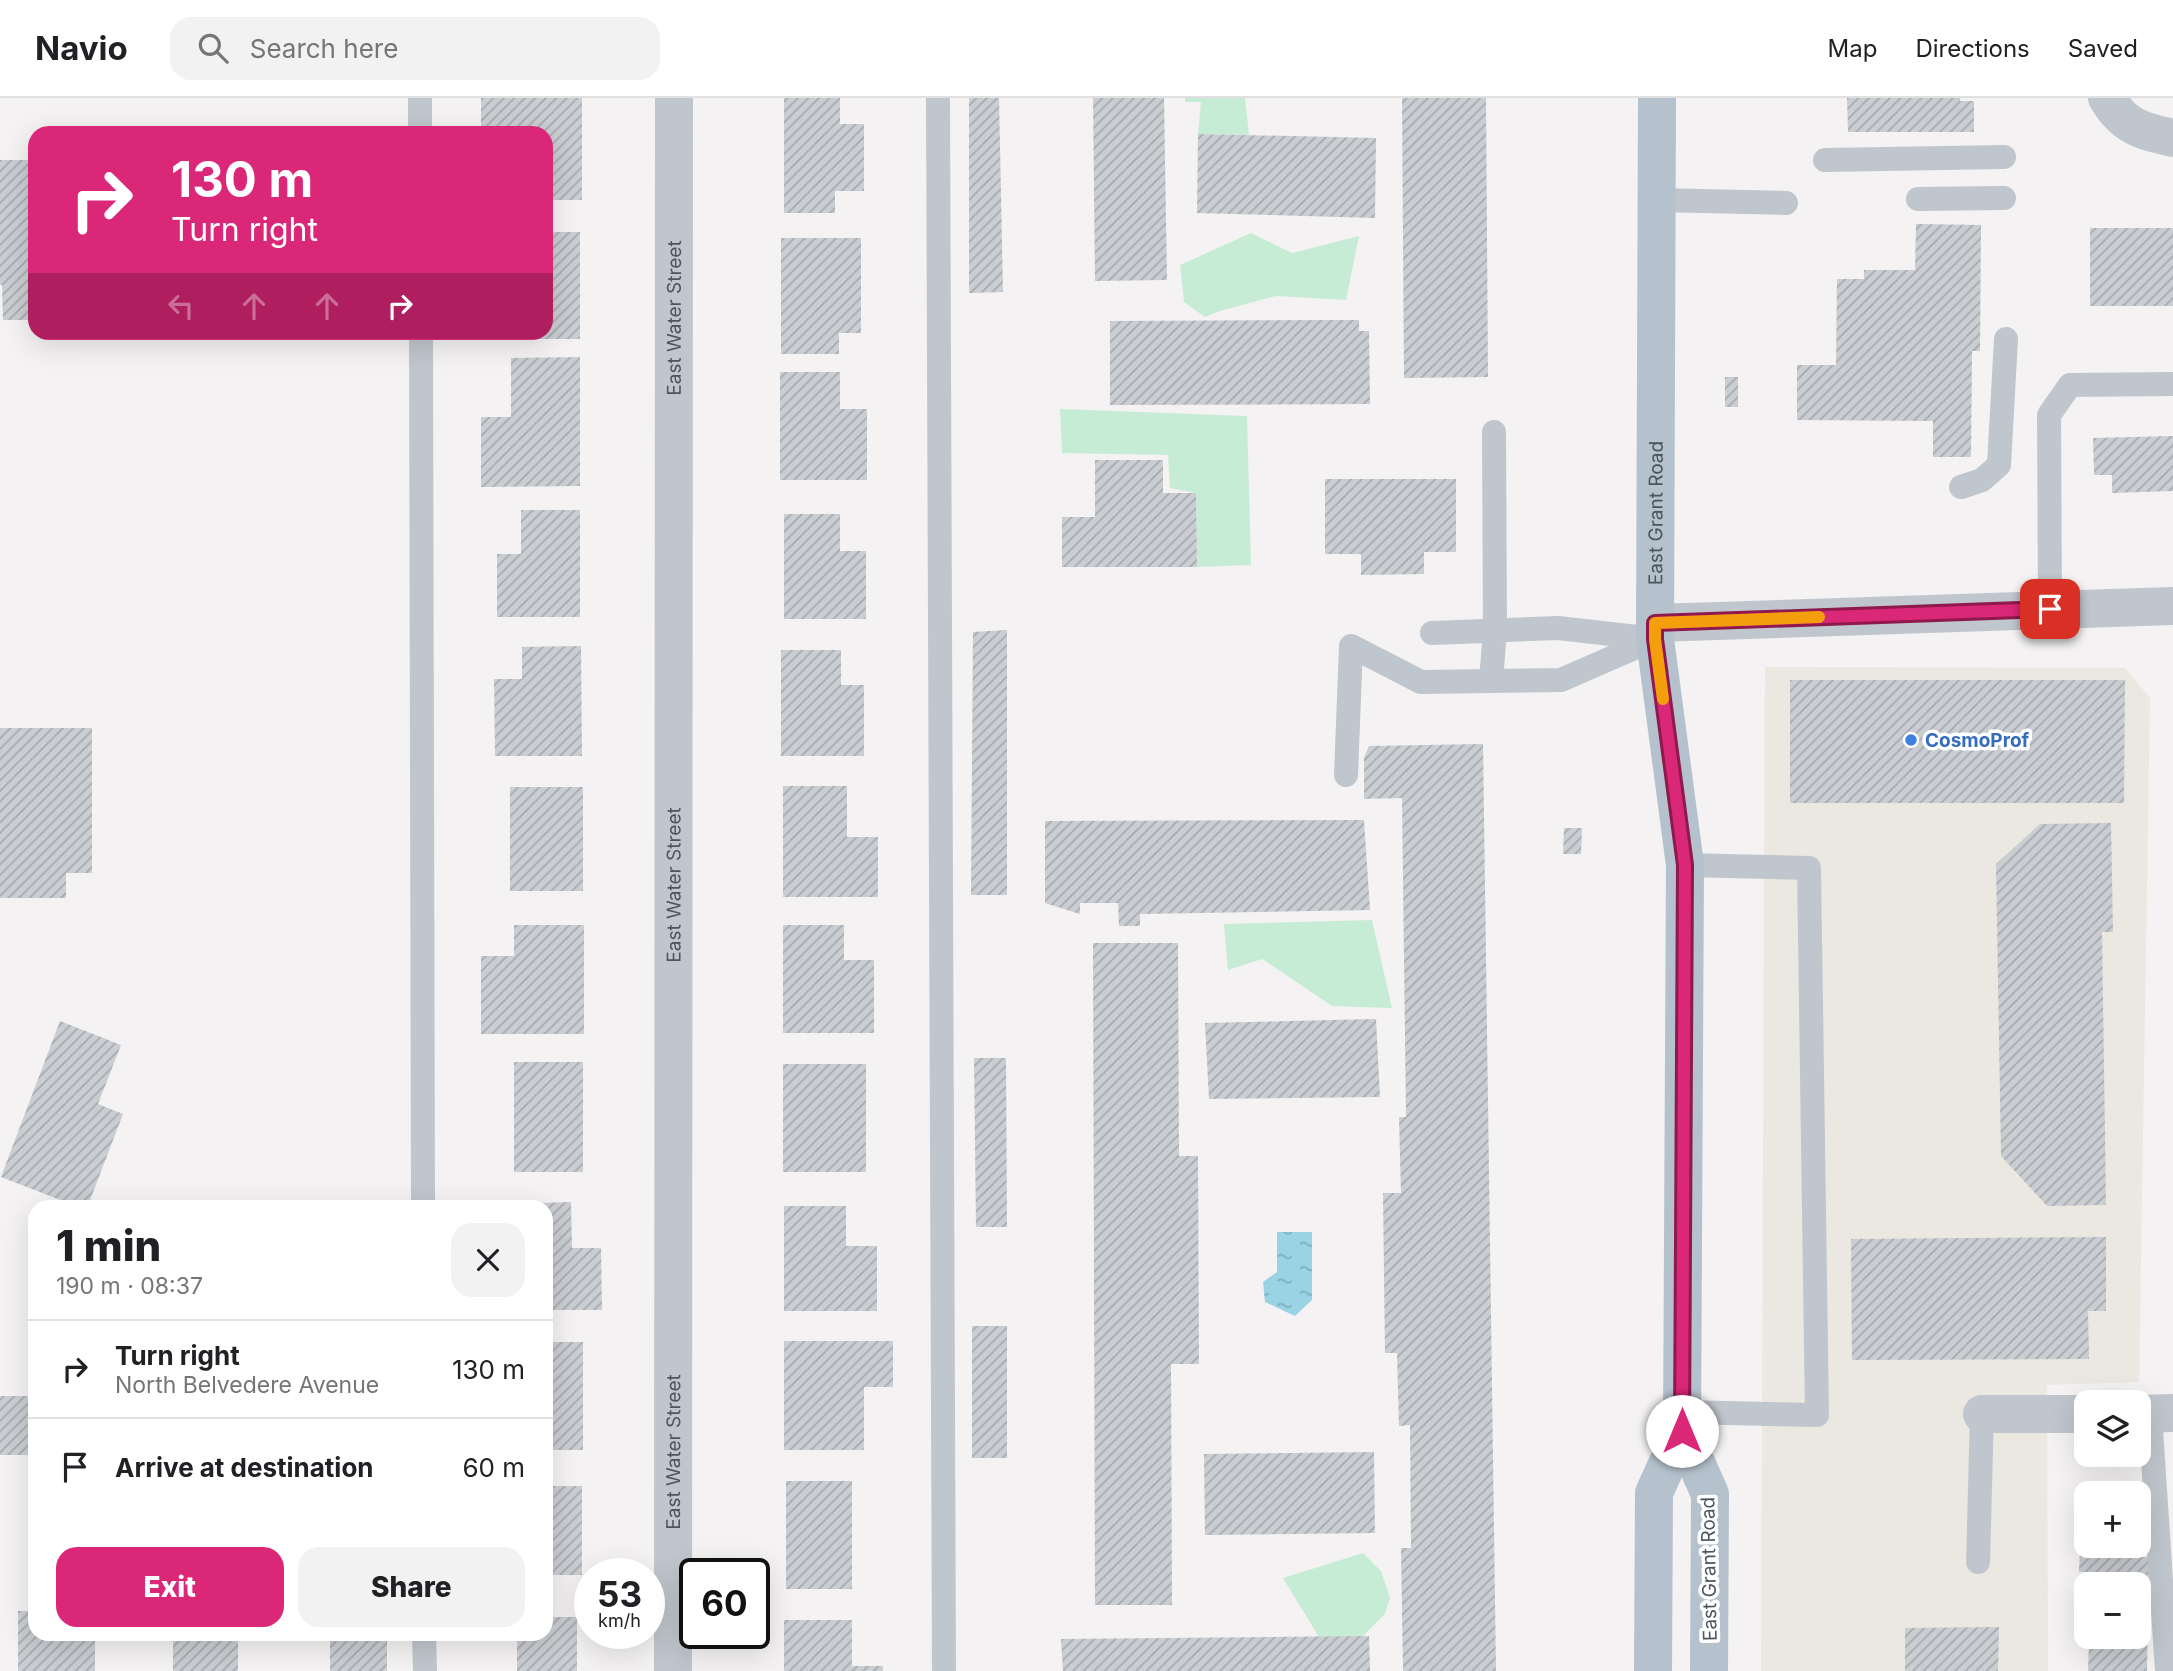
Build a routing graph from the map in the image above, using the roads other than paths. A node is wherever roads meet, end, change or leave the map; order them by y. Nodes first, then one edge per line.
1 (420, 98) edge
2 (674, 98) edge
3 (938, 98) edge
4 (1657, 98) edge
5 (2107, 98) edge
6 (420, 126) edge
7 (2173, 138) edge
8 (2004, 157) dead end
9 (1825, 160) dead end
10 (2004, 198) dead end
11 (1918, 199) dead end
12 (1657, 201) junction
13 (1786, 203) dead end
14 (2006, 339) dead end
15 (421, 340) edge
16 (2173, 384) edge
17 (1494, 432) dead end
18 (1961, 487) dead end
19 (2173, 606) edge
20 (2050, 609) junction
21 (1495, 630) junction
22 (1655, 631) junction
23 (1432, 633) dead end
24 (1492, 681) junction
25 (1346, 775) dead end
26 (1685, 865) junction
27 (423, 1200) edge
28 (1982, 1414) joint
29 (2074, 1414) edge
30 (2154, 1414) edge
31 (1682, 1421) junction
32 (1978, 1562) dead end
33 (424, 1641) edge
34 (425, 1671) edge
35 (673, 1671) edge
36 (944, 1671) edge
37 (1653, 1671) edge
38 (1709, 1671) edge
39 (2168, 1671) edge

1 - 6 lane
2 - 35 street, East Water Street
3 - 36 lane
4 - 12 main road, East Grant Road
5 - 7 street
8 - 9 lane
10 - 11 lane
12 - 13 lane
12 - 22 main road, East Grant Road
14 - 18 lane
15 - 27 lane
16 - 20 lane
17 - 21 lane
19 - 20 street
20 - 22 street
21 - 22 lane
21 - 23 lane
21 - 24 lane
22 - 24 lane
22 - 26 main road, East Grant Road
24 - 25 lane
26 - 31 main road, East Grant Road
26 - 31 lane
28 - 29 street
28 - 32 lane
30 - 39 lane
31 - 37 main road, East Grant Road
31 - 38 main road, East Grant Road
33 - 34 lane

